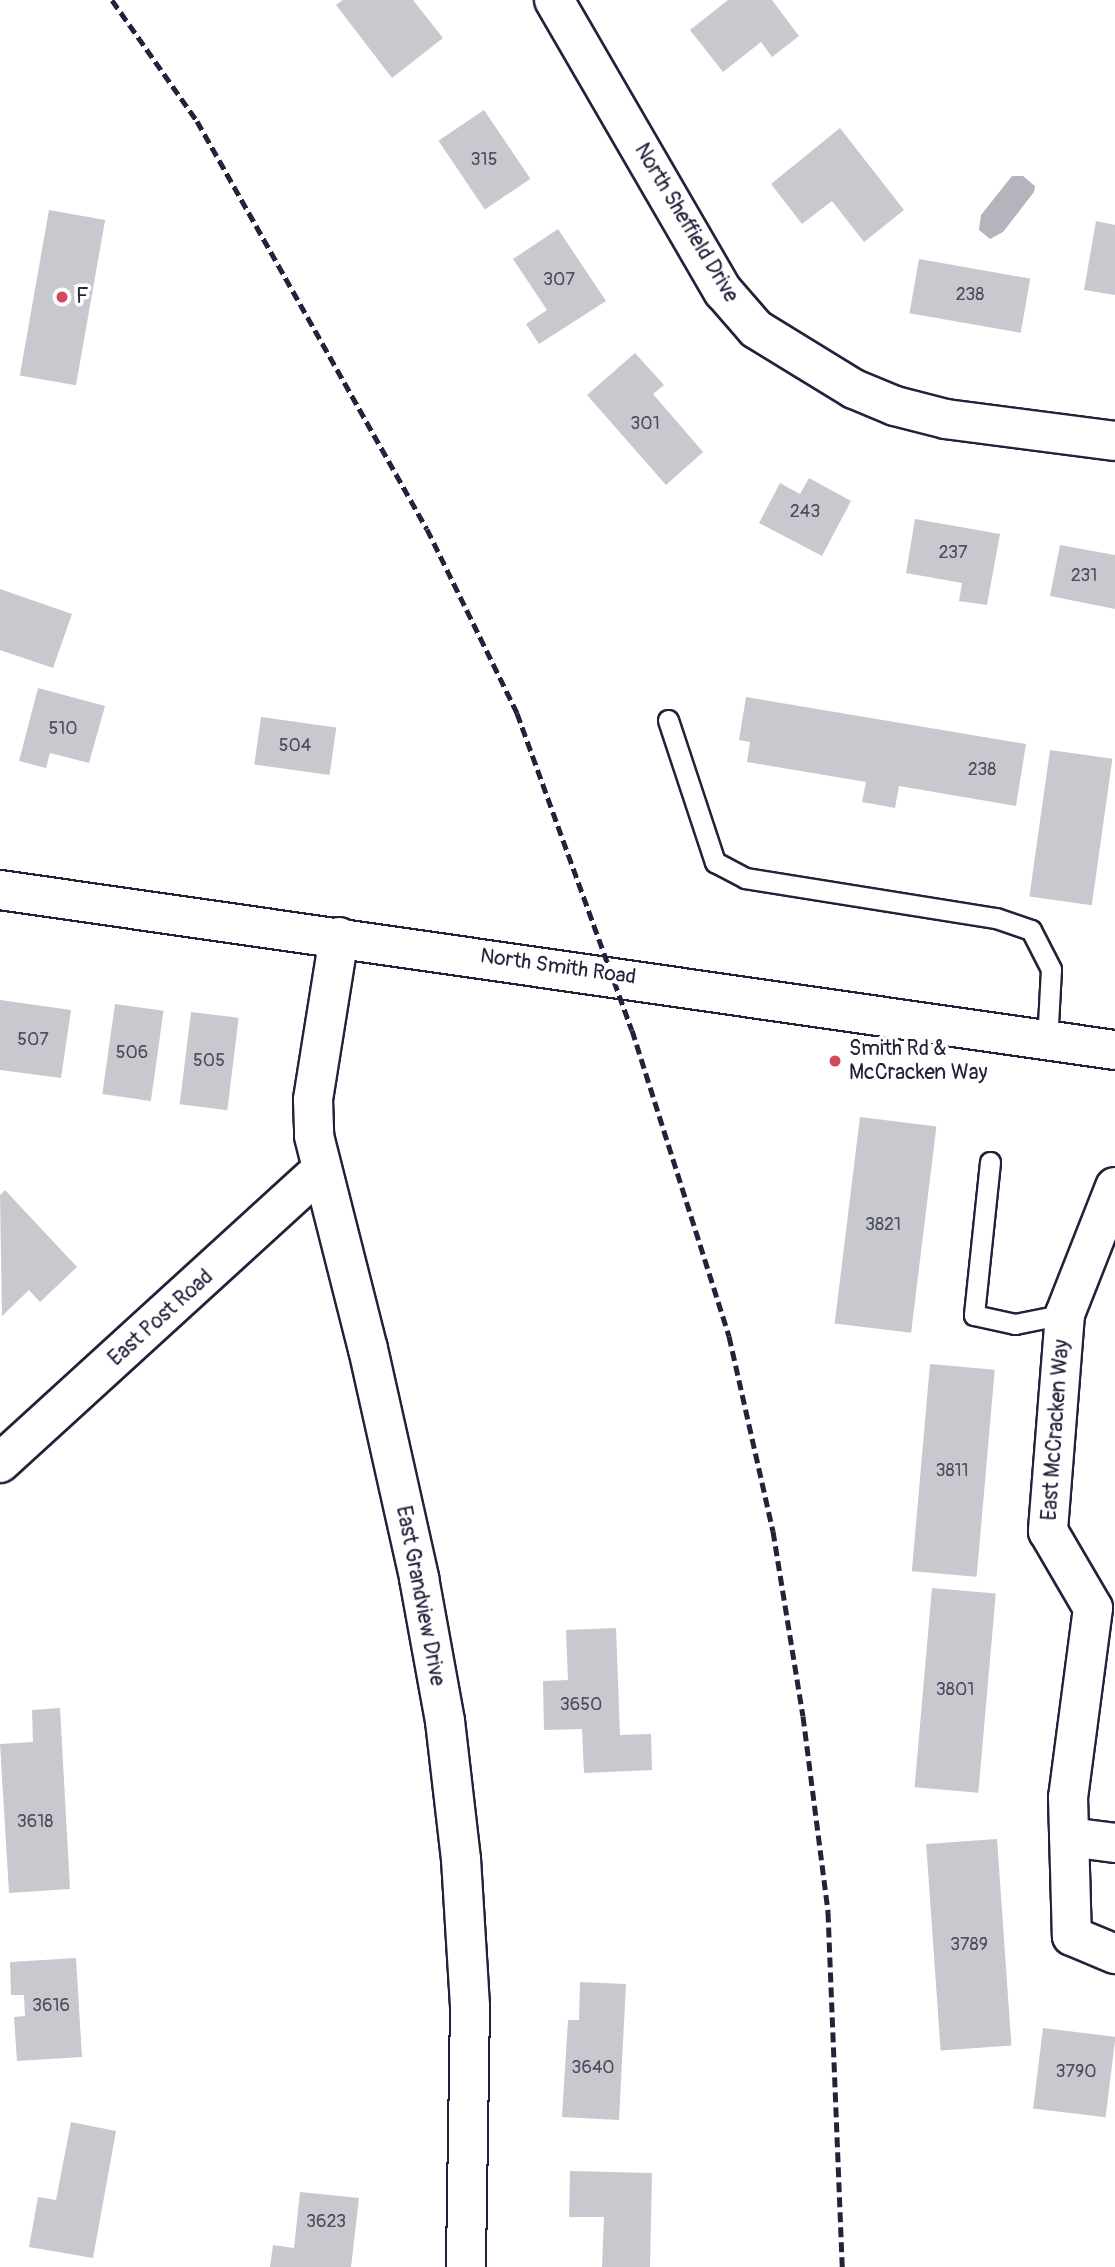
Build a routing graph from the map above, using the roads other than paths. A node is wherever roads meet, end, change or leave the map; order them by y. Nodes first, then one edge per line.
1 (554, 0) edge
2 (1115, 441) edge
3 (668, 720) dead end
4 (0, 890) edge
5 (339, 937) junction
6 (1047, 1042) junction
7 (1115, 1050) edge
8 (990, 1162) dead end
9 (320, 1171) junction
10 (1113, 1196) edge
11 (1065, 1314) junction
12 (6, 1450) edge
13 (1069, 1838) junction
14 (1115, 1843) edge
15 (1115, 1954) edge
16 (466, 2267) edge

1 - 2 street, North Sheffield Drive
3 - 6 lane
4 - 5 street, North Smith Road
5 - 6 street, North Smith Road
5 - 9 street, East Grandview Drive
6 - 7 street, North Smith Road
8 - 11 lane
9 - 12 street, East Post Road
9 - 16 street, East Grandview Drive
10 - 11 street, East McCracken Way
11 - 13 street, East McCracken Way
13 - 14 street
13 - 15 street, East McCracken Way

